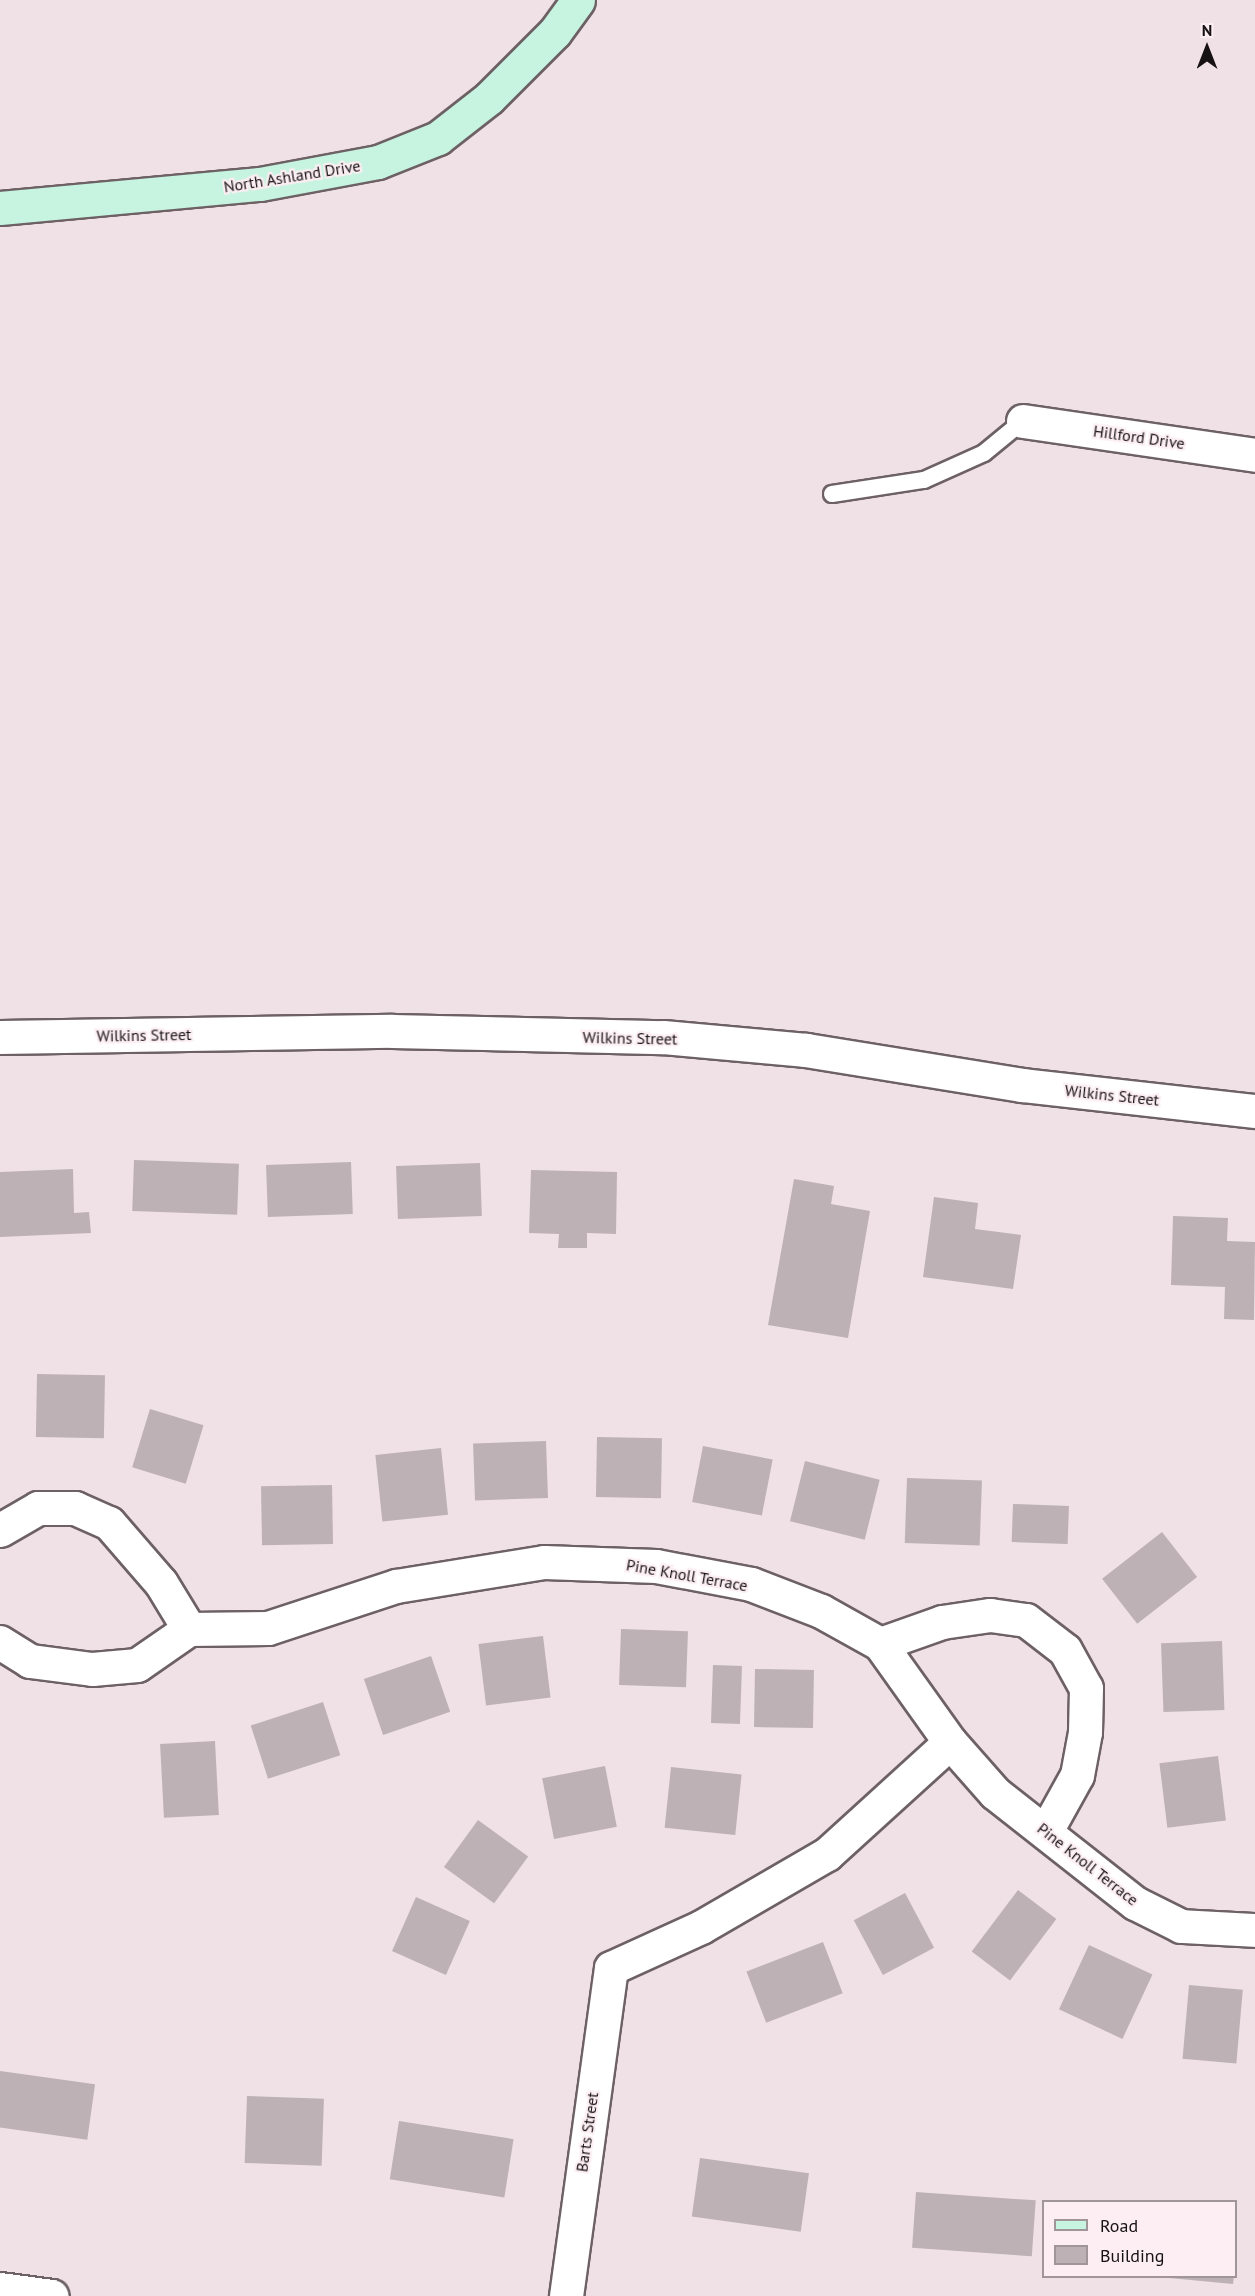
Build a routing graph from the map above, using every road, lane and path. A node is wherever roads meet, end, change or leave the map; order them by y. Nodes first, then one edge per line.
1 (578, 0) edge
2 (0, 208) edge
3 (1023, 421) joint
4 (1255, 455) edge
5 (832, 494) dead end
6 (0, 1037) edge
7 (1255, 1111) edge
8 (0, 1530) edge
9 (189, 1629) junction
10 (0, 1642) edge
11 (880, 1644) junction
12 (950, 1742) junction
13 (1046, 1831) junction
14 (1255, 1930) edge
15 (0, 2289) edge
16 (52, 2296) edge
17 (566, 2296) edge

1 - 2 street, North Ashland Drive
3 - 4 street, Hillford Drive
3 - 5 lane
6 - 7 street, Wilkins Street
8 - 9 street
9 - 10 street
9 - 11 street, Pine Knoll Terrace
11 - 12 street, Pine Knoll Terrace
11 - 13 street
12 - 13 street, Pine Knoll Terrace
12 - 17 street, Barts Street
13 - 14 street, Pine Knoll Terrace
15 - 16 street

